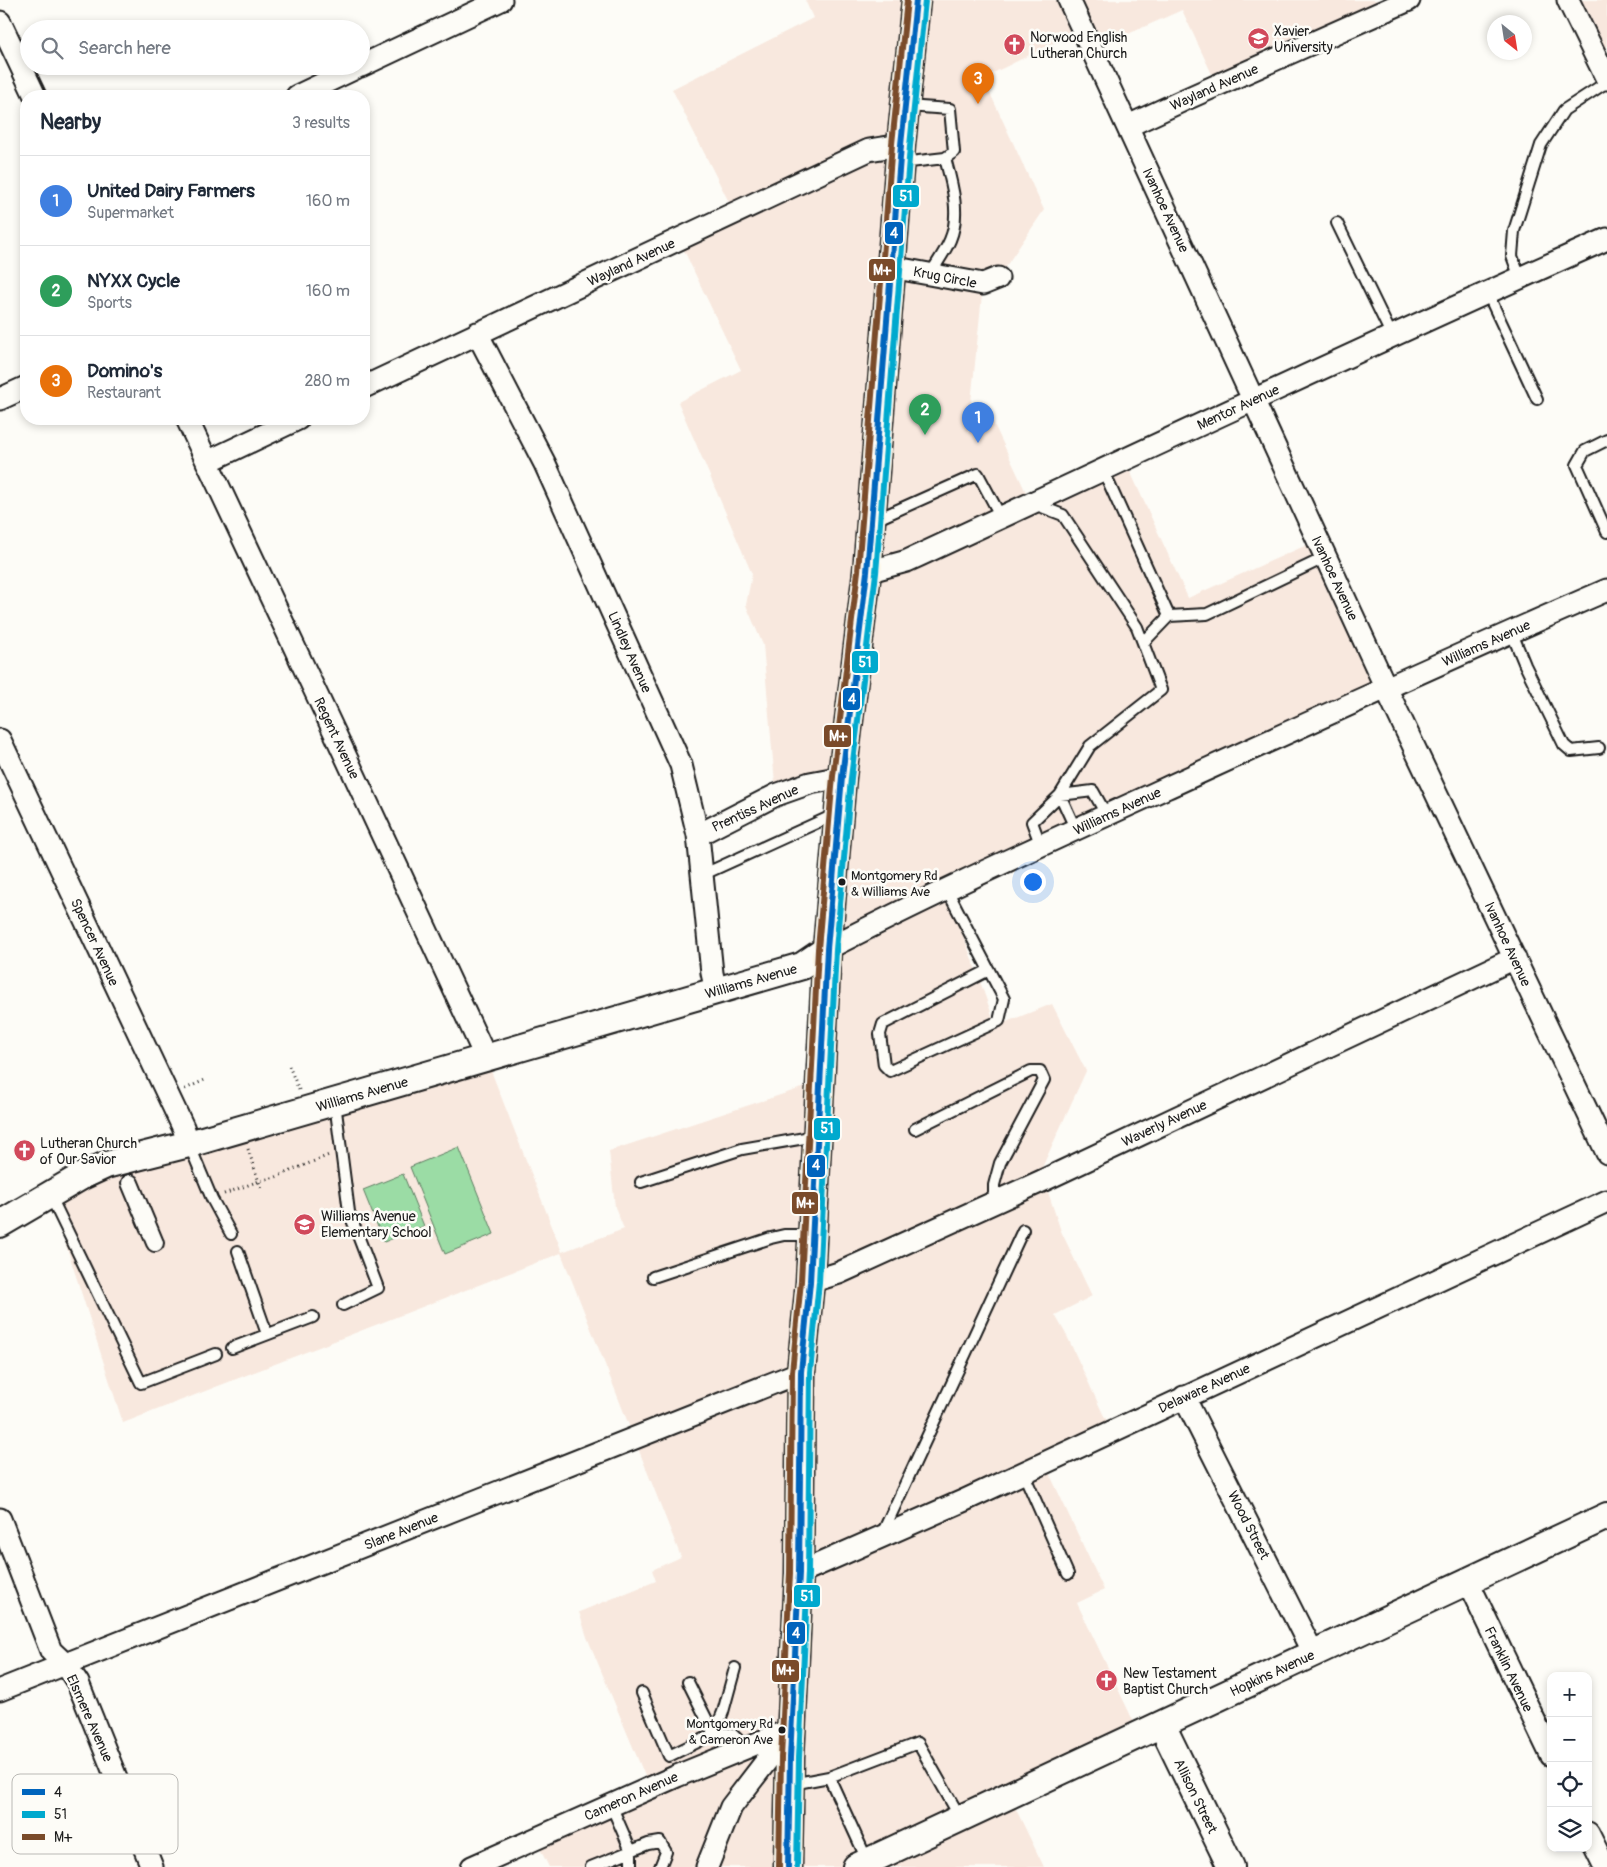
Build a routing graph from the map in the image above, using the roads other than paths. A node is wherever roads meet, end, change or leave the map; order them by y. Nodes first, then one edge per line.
1 (501, 0) edge
2 (916, 0) edge
3 (1069, 0) edge
4 (1409, 0) edge
5 (1568, 0) edge
6 (0, 22) edge
7 (370, 62) edge
8 (20, 64) edge
9 (25, 75) edge
10 (342, 75) edge
11 (1607, 80) edge
12 (32, 90) edge
13 (310, 90) edge
14 (905, 106) junction
15 (1128, 126) junction
16 (900, 154) junction
17 (945, 158) junction
18 (1337, 223) dead end
19 (1607, 239) edge
20 (891, 267) junction
21 (930, 274) junction
22 (998, 278) dead end
23 (1520, 278) junction
24 (1487, 292) junction
25 (477, 332) junction
26 (1392, 336) junction
27 (370, 384) edge
28 (20, 390) edge
29 (0, 399) edge
30 (1537, 399) dead end
31 (1253, 400) junction
32 (190, 425) edge
33 (285, 425) edge
34 (1607, 440) edge
35 (207, 462) junction
36 (1103, 470) junction
37 (1031, 503) junction
38 (1001, 517) junction
39 (871, 522) junction
40 (1607, 532) edge
41 (1326, 557) junction
42 (867, 572) junction
43 (1607, 590) edge
44 (1169, 616) junction
45 (1511, 631) junction
46 (1143, 643) junction
47 (1386, 688) junction
48 (0, 740) edge
49 (1599, 748) dead end
50 (842, 777) junction
51 (1060, 795) junction
52 (839, 812) junction
53 (1107, 816) junction
54 (1076, 830) junction
55 (698, 835) junction
56 (1041, 846) junction
57 (702, 875) junction
58 (947, 890) junction
59 (828, 950) junction
60 (1515, 958) junction
61 (989, 970) junction
62 (716, 991) junction
63 (486, 1058) junction
64 (334, 1102) junction
65 (915, 1129) dead end
66 (817, 1136) junction
67 (189, 1144) junction
68 (1607, 1153) edge
69 (130, 1182) dead end
70 (641, 1182) dead end
71 (50, 1195) junction
72 (1607, 1201) edge
73 (994, 1202) junction
74 (0, 1224) edge
75 (1023, 1230) dead end
76 (231, 1234) dead end
77 (812, 1235) junction
78 (155, 1243) dead end
79 (238, 1251) dead end
80 (653, 1277) dead end
81 (810, 1282) junction
82 (343, 1306) dead end
83 (313, 1317) dead end
84 (267, 1334) junction
85 (232, 1348) dead end
86 (216, 1354) dead end
87 (802, 1372) junction
88 (1184, 1397) junction
89 (1023, 1472) junction
90 (1607, 1516) edge
91 (0, 1519) edge
92 (880, 1538) junction
93 (799, 1572) junction
94 (1068, 1574) dead end
95 (1468, 1582) junction
96 (1313, 1654) junction
97 (66, 1665) junction
98 (736, 1668) dead end
99 (688, 1682) dead end
100 (0, 1690) edge
101 (642, 1693) dead end
102 (1162, 1725) junction
103 (792, 1729) junction
104 (714, 1734) junction
105 (746, 1747) junction
106 (1547, 1747) edge
107 (669, 1756) junction
108 (115, 1774) edge
109 (677, 1776) junction
110 (829, 1777) junction
111 (790, 1784) junction
112 (611, 1805) junction
113 (960, 1818) junction
114 (1592, 1841) edge
115 (631, 1851) junction
116 (147, 1854) edge
117 (865, 1865) edge
118 (152, 1867) edge
119 (472, 1867) edge
120 (591, 1867) edge
121 (631, 1867) edge
122 (660, 1867) edge
123 (707, 1867) edge
124 (788, 1867) edge
125 (1231, 1867) edge
126 (1605, 1867) edge

1 - 7 street
2 - 14 main road
3 - 15 street, Ivanhoe Avenue
4 - 15 street, Wayland Avenue
5 - 11 street
6 - 8 street
9 - 12 street
10 - 13 street
11 - 23 lane
14 - 16 main road
14 - 17 lane
15 - 31 street, Ivanhoe Avenue
16 - 17 lane
16 - 20 main road
16 - 25 street, Wayland Avenue
17 - 21 lane
18 - 26 lane
19 - 23 street, Mentor Avenue
20 - 21 street, Krug Circle
20 - 39 main road
21 - 22 street, Krug Circle
23 - 24 street, Mentor Avenue
24 - 26 street, Mentor Avenue
24 - 30 lane
25 - 27 street, Wayland Avenue
25 - 55 street, Lindley Avenue
26 - 31 street, Mentor Avenue
28 - 29 street
31 - 36 street, Mentor Avenue
31 - 41 street, Ivanhoe Avenue
32 - 35 street, Regent Avenue
33 - 35 street
34 - 40 lane
35 - 63 street, Regent Avenue
36 - 37 street, Mentor Avenue
36 - 44 lane
37 - 38 street, Mentor Avenue
37 - 46 lane
38 - 39 lane
38 - 42 street, Mentor Avenue
39 - 42 main road
41 - 44 lane
41 - 47 street, Ivanhoe Avenue
42 - 50 main road
43 - 45 street, Williams Avenue
44 - 46 lane
45 - 47 street, Williams Avenue
45 - 49 lane
46 - 51 lane
47 - 53 street, Williams Avenue
47 - 60 street, Ivanhoe Avenue
48 - 67 street, Spencer Avenue
50 - 52 main road
50 - 55 street, Prentiss Avenue
51 - 53 lane
51 - 54 lane
51 - 56 lane
52 - 57 lane
52 - 59 main road
53 - 54 street, Williams Avenue
54 - 56 street, Williams Avenue
55 - 57 street, Lindley Avenue
56 - 58 street, Williams Avenue
57 - 62 street, Lindley Avenue
58 - 59 street, Williams Avenue
58 - 61 lane
59 - 62 street, Williams Avenue
59 - 66 main road
60 - 68 street, Ivanhoe Avenue
60 - 73 street, Waverly Avenue
61 - 61 lane
62 - 63 street, Williams Avenue
63 - 64 street, Williams Avenue
64 - 67 street, Williams Avenue
64 - 82 lane
65 - 73 lane
66 - 70 lane
66 - 77 main road
67 - 71 street, Williams Avenue
67 - 76 lane
69 - 78 street
71 - 74 street, Williams Avenue
71 - 86 lane
72 - 88 street, Delaware Avenue
73 - 81 street, Waverly Avenue
75 - 92 lane
77 - 80 lane
77 - 81 main road
79 - 84 lane
81 - 87 main road
83 - 84 lane
84 - 85 lane
87 - 93 main road
87 - 97 street, Slane Avenue
88 - 89 street, Delaware Avenue
88 - 96 street, Wood Street
89 - 92 street, Delaware Avenue
89 - 94 lane
90 - 95 street, Hopkins Avenue
91 - 97 street, Elsmere Avenue
92 - 93 street, Delaware Avenue
93 - 103 main road
95 - 96 street, Hopkins Avenue
95 - 106 street, Franklin Avenue
96 - 102 street, Hopkins Avenue
97 - 100 street, Slane Avenue
97 - 108 street, Elsmere Avenue
98 - 104 lane
99 - 104 lane
101 - 107 lane
102 - 113 street, Hopkins Avenue
102 - 125 street, Allison Street
103 - 105 street, Cameron Avenue
103 - 111 main road
103 - 123 street
104 - 105 lane
104 - 107 lane
105 - 109 street, Cameron Avenue
107 - 109 lane
109 - 112 street, Cameron Avenue
110 - 111 lane
110 - 113 lane
110 - 117 lane
111 - 124 main road
112 - 115 lane
112 - 119 street, Cameron Avenue
113 - 117 street, Hopkins Avenue
114 - 126 street
115 - 120 lane
115 - 121 lane
115 - 122 lane
116 - 118 street, Elsmere Avenue

